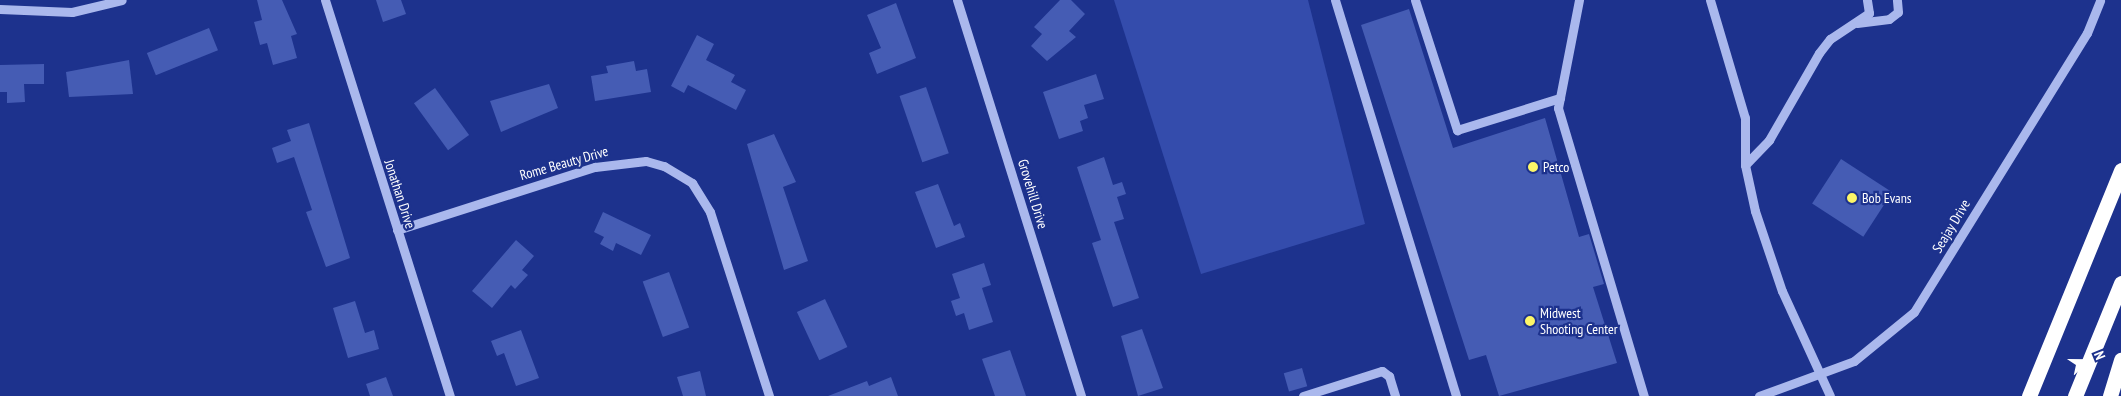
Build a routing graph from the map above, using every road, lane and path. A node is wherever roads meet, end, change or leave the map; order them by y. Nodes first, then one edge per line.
1 (122, 0) edge
2 (325, 0) edge
3 (957, 0) edge
4 (1335, 0) edge
5 (1415, 0) edge
6 (1579, 0) edge
7 (1710, 0) edge
8 (1867, 0) edge
9 (1897, 0) edge
10 (2100, 0) edge
11 (0, 9) edge
12 (1857, 23) junction
13 (1560, 98) junction
14 (1745, 165) junction
15 (2121, 170) edge
16 (397, 230) junction
17 (2121, 283) edge
18 (2121, 360) edge
19 (1823, 374) junction
20 (450, 396) edge
21 (769, 396) edge
22 (1081, 396) edge
23 (1303, 396) edge
24 (1395, 396) edge
25 (1456, 396) edge
26 (1644, 396) edge
27 (1759, 396) edge
28 (1830, 396) edge
29 (2030, 396) edge
30 (2075, 396) edge
31 (2110, 396) edge

1 - 11 street
2 - 16 street, Jonathan Drive
3 - 22 street, Grovehill Drive
4 - 25 street
5 - 13 street
6 - 13 street
7 - 14 street
8 - 12 street
9 - 12 street
10 - 19 street, Seajay Drive
12 - 14 street
13 - 26 street
14 - 19 street
15 - 29 highway
16 - 20 street, Jonathan Drive
16 - 21 street, Rome Beauty Drive
17 - 30 highway
18 - 31 highway
19 - 27 street, Seajay Drive
19 - 28 street
23 - 24 street

